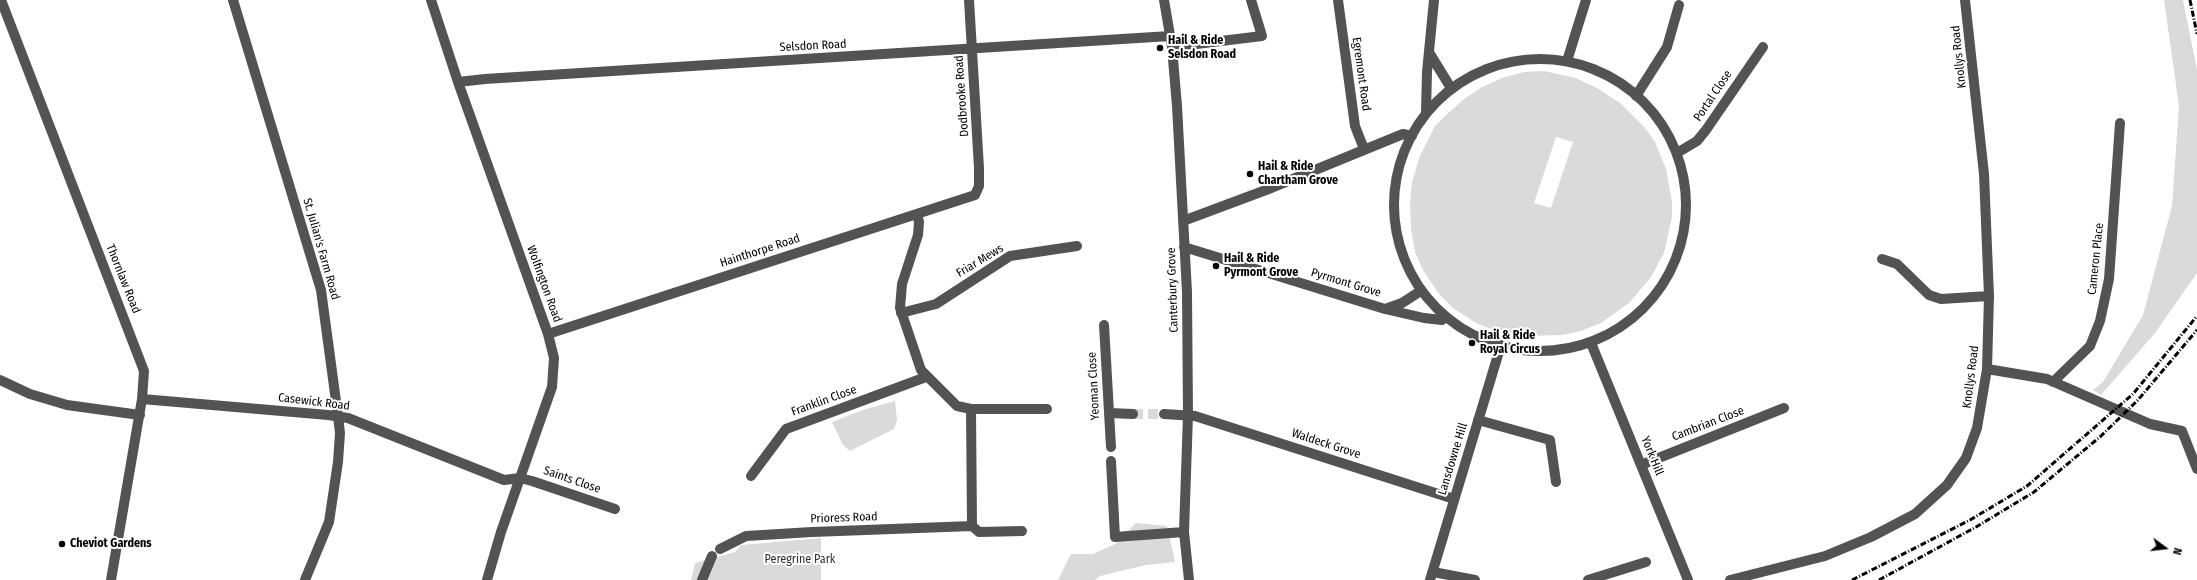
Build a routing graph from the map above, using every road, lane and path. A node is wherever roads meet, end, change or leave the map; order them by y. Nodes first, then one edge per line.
1 (1, 0) edge
2 (233, 0) edge
3 (431, 0) edge
4 (969, 0) edge
5 (1164, 0) edge
6 (1251, 0) edge
7 (1338, 0) edge
8 (1434, 0) edge
9 (1586, 0) edge
10 (1965, 0) edge
11 (1679, 5) dead end
12 (1170, 36) junction
13 (1172, 47) junction
14 (1763, 47) dead end
15 (972, 49) junction
16 (1430, 54) junction
17 (1567, 62) junction
18 (458, 82) junction
19 (1451, 88) junction
20 (1636, 96) junction
21 (1426, 112) junction
22 (2120, 122) dead end
23 (1412, 136) junction
24 (1364, 149) junction
25 (1677, 153) junction
26 (978, 191) joint
27 (917, 214) junction
28 (1184, 221) junction
29 (1077, 246) dead end
30 (1184, 247) junction
31 (1882, 259) dead end
32 (1419, 292) junction
33 (1989, 296) junction
34 (1385, 309) junction
35 (901, 313) junction
36 (1442, 320) junction
37 (1104, 325) dead end
38 (548, 334) junction
39 (1591, 343) junction
40 (1501, 345) junction
41 (1987, 369) junction
42 (926, 377) junction
43 (0, 380) edge
44 (2053, 382) junction
45 (142, 399) junction
46 (1784, 408) dead end
47 (971, 409) junction
48 (1047, 409) dead end
49 (1109, 414) junction
50 (1133, 414) tunnel mouth
51 (1164, 414) tunnel mouth
52 (140, 415) junction
53 (1188, 415) junction
54 (338, 416) junction
55 (1478, 420) junction
56 (1110, 447) dead end
57 (1111, 461) dead end
58 (1642, 465) junction
59 (2197, 469) edge
60 (751, 476) dead end
61 (520, 478) junction
62 (1556, 482) dead end
63 (1454, 499) junction
64 (615, 509) dead end
65 (972, 526) junction
66 (1022, 531) dead end
67 (1184, 532) junction
68 (1646, 562) dead end
69 (1432, 576) edge
70 (111, 580) edge
71 (305, 580) edge
72 (487, 580) edge
73 (702, 580) edge
74 (1189, 580) edge
75 (1475, 580) edge
76 (1588, 580) edge
77 (1688, 580) edge
78 (1730, 580) edge

1 - 45 street, Thornlaw Road
2 - 54 street, St. Julian's Farm Road
3 - 18 street, Wolfington Road
4 - 15 street, Dodbrooke Road
5 - 12 street, Canterbury Grove
6 - 13 street
7 - 24 street, Egremont Road
8 - 16 street
9 - 17 street
10 - 33 street, Knollys Road
11 - 20 street
12 - 13 street, Canterbury Grove
12 - 15 street, Selsdon Road
13 - 28 street, Canterbury Grove
14 - 25 street, Portal Close
15 - 18 street, Selsdon Road
15 - 26 street, Dodbrooke Road
16 - 19 street
16 - 21 street
17 - 19 street
17 - 20 street
18 - 38 street, Wolfington Road
19 - 21 street
20 - 25 street
21 - 23 street
22 - 44 street, Cameron Place
23 - 24 street
23 - 32 street
24 - 28 street
25 - 39 street
26 - 27 street, Hainthorpe Road
27 - 35 street
27 - 38 street, Hainthorpe Road
28 - 30 street, Canterbury Grove
29 - 35 street, Friar Mews
30 - 34 street, Pyrmont Grove
30 - 53 street, Canterbury Grove
31 - 33 street
32 - 34 street, Pyrmont Grove
32 - 36 street
33 - 41 street, Knollys Road
34 - 36 street, Pyrmont Grove
35 - 42 street
36 - 40 street
37 - 49 street, Yeoman Close
38 - 61 street, Wolfington Road
39 - 40 street
39 - 58 street, York Hill
40 - 55 street, Lansdowne Hill
41 - 44 street
41 - 78 street, Knollys Road
42 - 47 street
42 - 60 street, Franklin Close
43 - 52 street
44 - 59 street
45 - 52 street, Thornlaw Road
45 - 54 street, Casewick Road
46 - 58 street, Cambrian Close
47 - 48 street
47 - 65 street
49 - 50 street
49 - 56 street, Yeoman Close
51 - 53 street, Waldeck Grove
52 - 70 street, Thornlaw Road
53 - 63 street, Waldeck Grove
53 - 67 street, Canterbury Grove
54 - 61 street, Casewick Road
54 - 71 street, St. Julian's Farm Road
55 - 62 street
55 - 63 street, Lansdowne Hill
57 - 67 street
58 - 77 street, York Hill
61 - 64 street, Saints Close
61 - 72 street, Wolfington Road
63 - 69 street, Lansdowne Hill
65 - 66 street, Prioress Road
65 - 73 street, Prioress Road
67 - 74 street, Canterbury Grove
68 - 76 street
69 - 75 street

